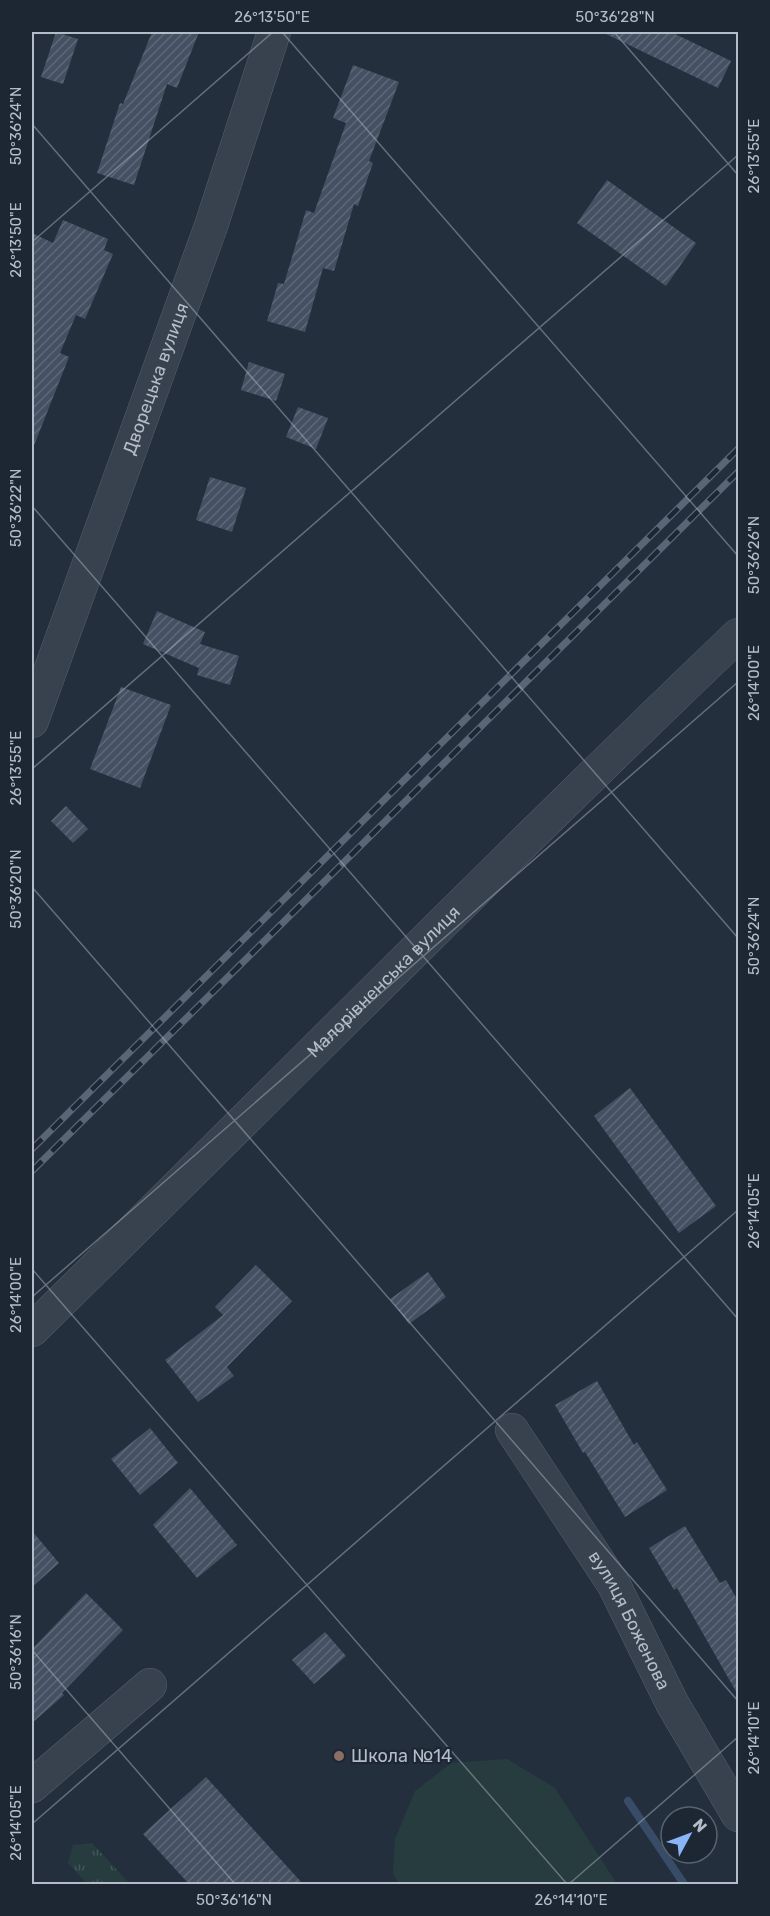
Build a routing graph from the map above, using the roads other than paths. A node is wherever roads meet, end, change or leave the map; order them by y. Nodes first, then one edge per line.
1 (273, 32) edge
2 (738, 635) edge
3 (32, 721) edge
4 (32, 1330) edge
5 (512, 1430) dead end
6 (150, 1684) dead end
7 (32, 1786) edge
8 (738, 1815) edge

1 - 3 street, Дворецька вулиця
2 - 4 street, Малорівненська вулиця
5 - 8 street, вулиця Боженова
6 - 7 street

